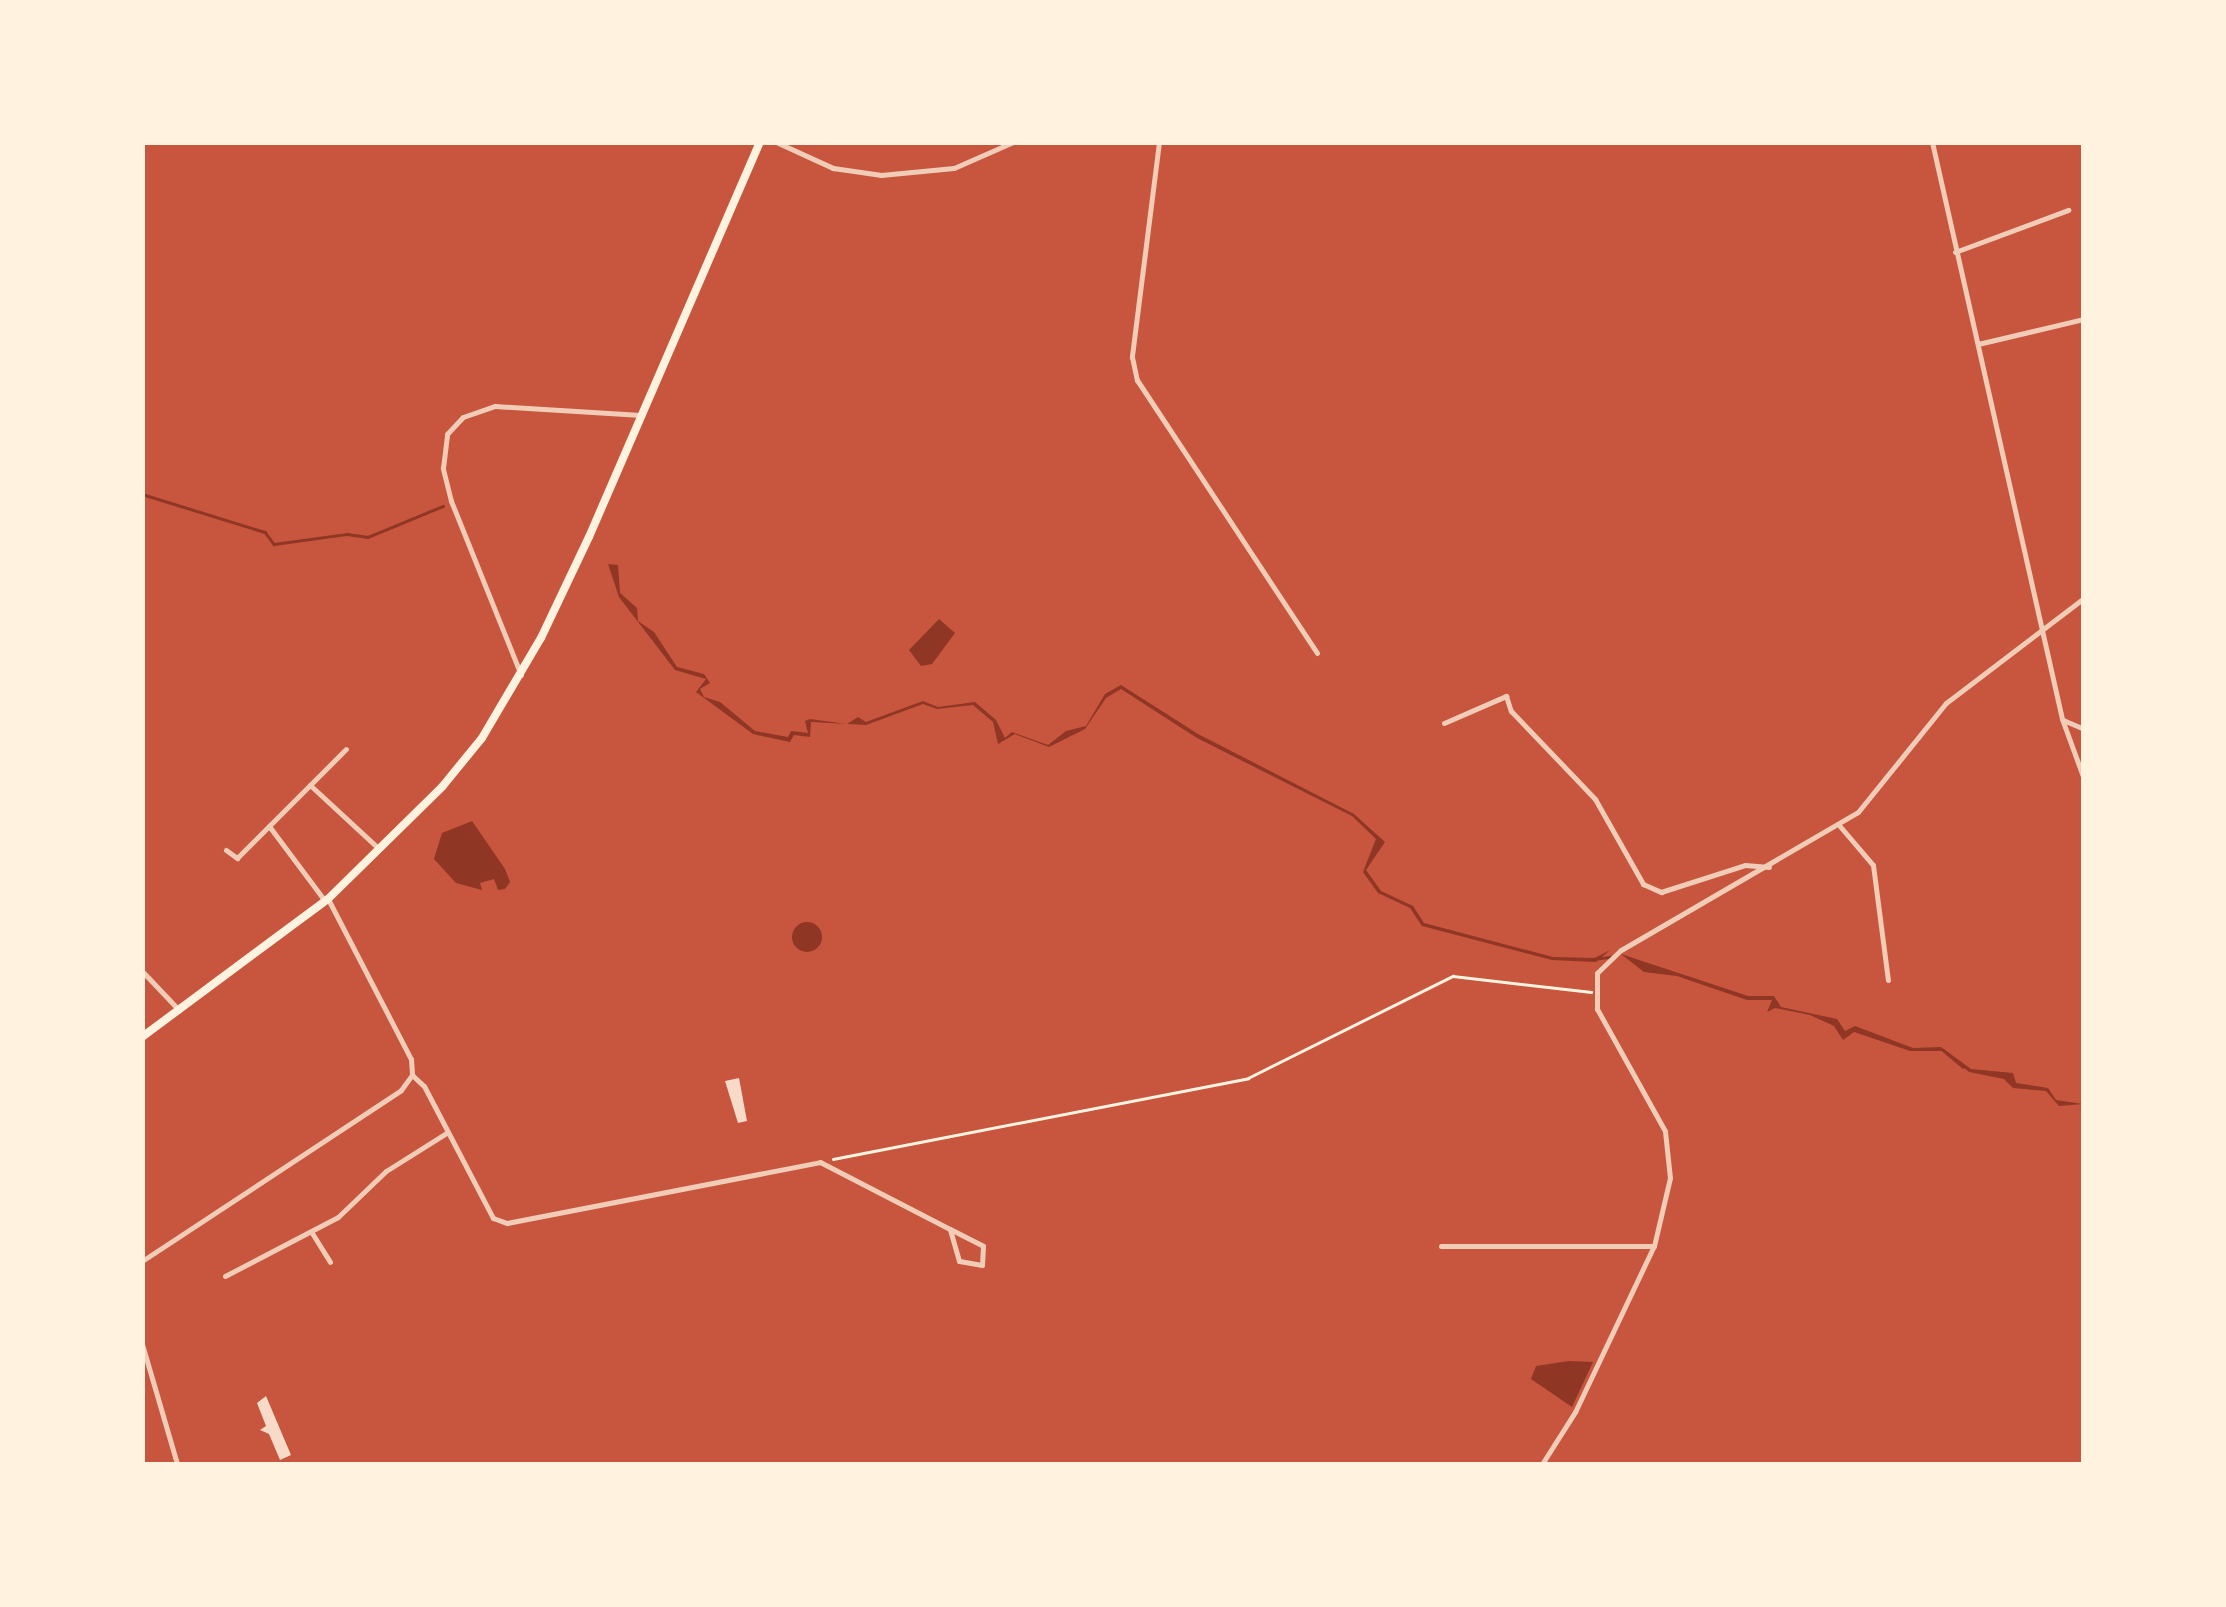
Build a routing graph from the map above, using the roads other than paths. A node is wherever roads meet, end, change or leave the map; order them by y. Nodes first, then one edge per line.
1 (776, 142) edge
2 (1013, 142) edge
3 (1159, 142) edge
4 (1932, 142) edge
5 (760, 143) edge
6 (2068, 210) dead end
7 (1956, 252) junction
8 (2084, 319) edge
9 (1978, 344) junction
10 (643, 416) junction
11 (2084, 598) edge
12 (2040, 630) junction
13 (1317, 653) dead end
14 (521, 676) junction
15 (2062, 719) junction
16 (1444, 723) dead end
17 (2084, 729) edge
18 (346, 749) dead end
19 (2084, 779) edge
20 (310, 785) junction
21 (1838, 824) junction
22 (269, 826) junction
23 (378, 848) junction
24 (226, 850) dead end
25 (1770, 866) junction
26 (327, 900) junction
27 (142, 971) edge
28 (1888, 980) dead end
29 (179, 1010) junction
30 (142, 1037) edge
31 (412, 1075) junction
32 (448, 1132) junction
33 (950, 1229) junction
34 (312, 1232) junction
35 (1441, 1246) dead end
36 (1654, 1246) junction
37 (142, 1261) edge
38 (330, 1262) dead end
39 (225, 1276) dead end
40 (142, 1344) edge
41 (177, 1464) edge
42 (1542, 1464) edge

1 - 2 street
3 - 13 street
4 - 7 street
5 - 10 main road
6 - 7 street
7 - 9 street
8 - 9 street
9 - 12 street
10 - 14 main road
10 - 14 street
11 - 12 street
12 - 15 street
12 - 21 street
14 - 23 main road
15 - 17 street
15 - 19 street
16 - 25 street
18 - 20 street
20 - 22 street
20 - 23 street
21 - 25 street
21 - 28 street
22 - 24 street
22 - 26 street
23 - 26 main road
25 - 36 street
26 - 29 main road
26 - 31 street
27 - 29 street
29 - 30 main road
31 - 32 street
31 - 37 street
32 - 33 street
32 - 34 street
33 - 33 street
34 - 38 street
34 - 39 street
35 - 36 street
36 - 42 street
40 - 41 street

